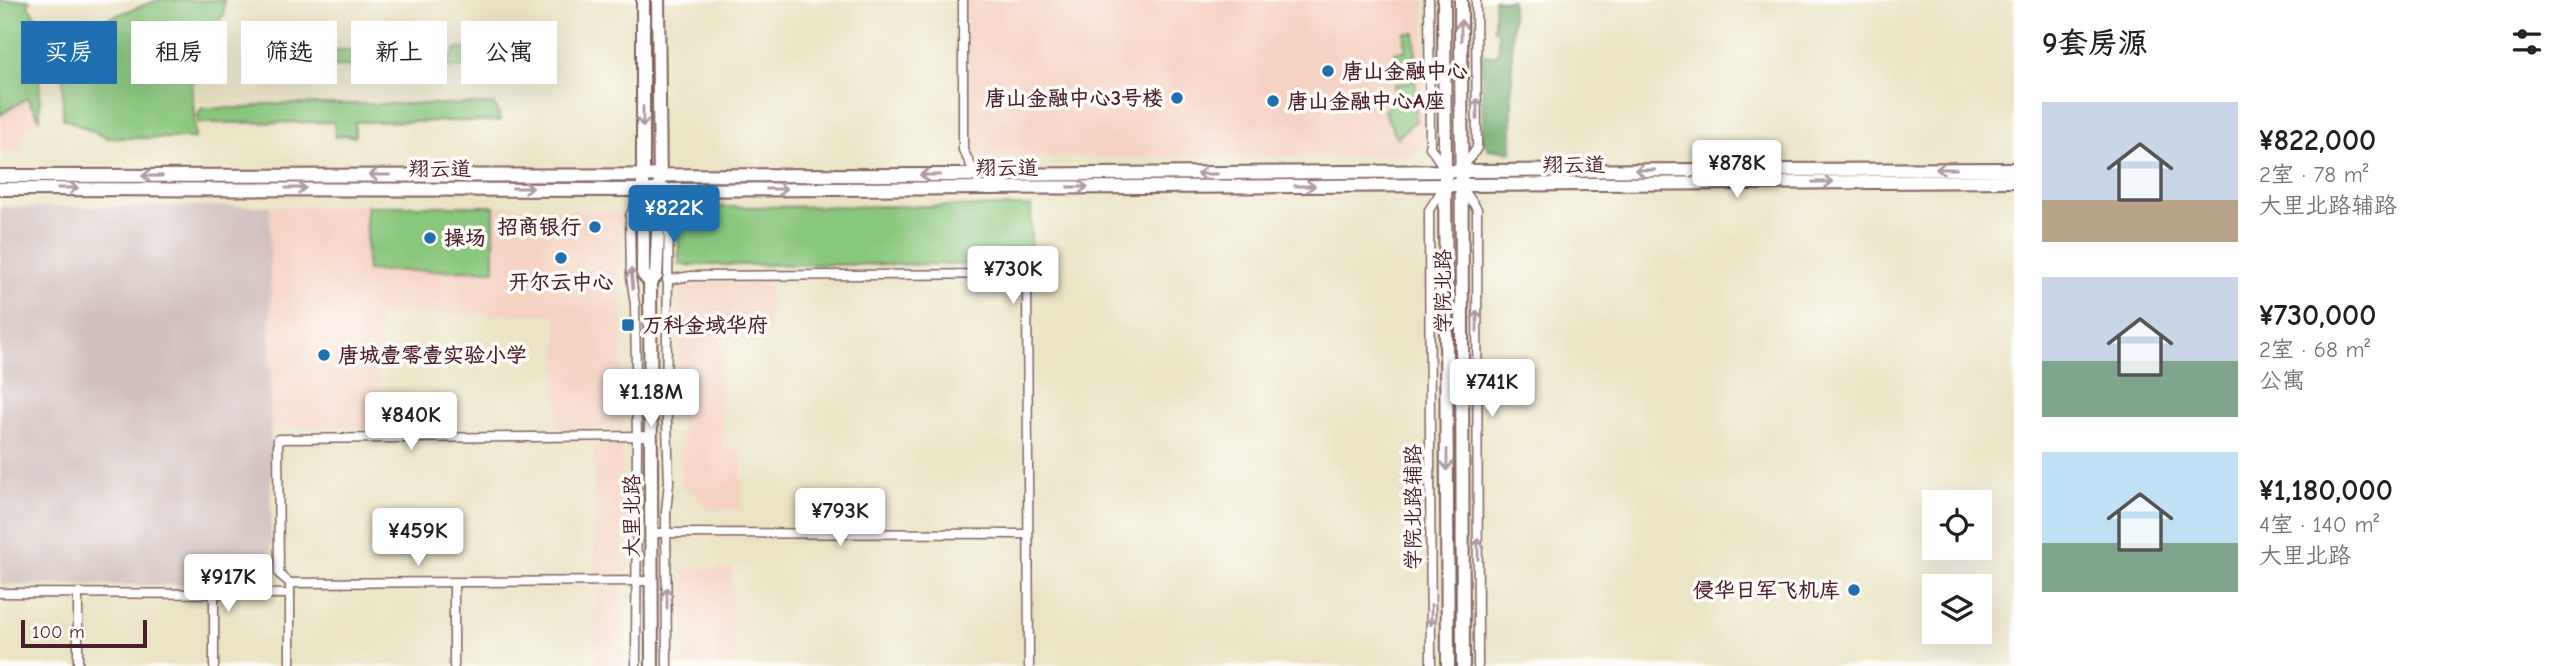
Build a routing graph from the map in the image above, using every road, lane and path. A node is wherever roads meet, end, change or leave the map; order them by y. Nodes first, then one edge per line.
1 (643, 0) edge
2 (658, 0) edge
3 (963, 0) edge
4 (1429, 0) edge
5 (1444, 0) edge
6 (1461, 0) edge
7 (1476, 0) edge
8 (2014, 169) edge
9 (643, 174) junction
10 (660, 174) junction
11 (976, 175) junction
12 (0, 176) edge
13 (1451, 176) junction
14 (2014, 181) edge
15 (1461, 185) junction
16 (0, 188) edge
17 (643, 188) junction
18 (660, 190) junction
19 (667, 280) junction
20 (650, 282) junction
21 (1463, 295) junction
22 (1477, 295) junction
23 (644, 436) junction
24 (651, 533) junction
25 (666, 533) junction
26 (1028, 534) junction
27 (636, 580) junction
28 (652, 581) junction
29 (290, 583) junction
30 (454, 583) junction
31 (0, 593) edge
32 (78, 593) junction
33 (214, 594) junction
34 (290, 594) junction
35 (1431, 651) junction
36 (1448, 652) junction
37 (1463, 652) junction
38 (1478, 652) junction
39 (78, 666) edge
40 (214, 666) edge
41 (290, 666) edge
42 (454, 666) edge
43 (636, 666) edge
44 (652, 666) edge
45 (667, 666) edge
46 (1029, 666) edge
47 (1431, 666) edge
48 (1448, 666) edge
49 (1463, 666) edge
50 (1478, 666) edge

1 -> 9 main road, 大里北路
2 - 10 main road, 大里北路
3 - 11 street
4 - 13 street
5 - 13 main road, 学院北路
13 -> 6 main road, 学院北路
13 -> 7 street, 学院北路辅路
8 -> 13 main road, 翔云道
9 - 10 main road, 翔云道
9 -> 12 main road, 翔云道
9 - 17 main road, 大里北路
11 -> 10 main road, 翔云道
10 - 18 main road, 大里北路
13 -> 11 main road, 翔云道
13 - 15 main road, 学院北路
18 -> 13 main road, 翔云道
13 -> 35 street, 学院北路辅路
13 -> 36 main road, 学院北路
15 -> 14 main road, 翔云道
15 - 21 main road, 学院北路
15 - 22 street
16 -> 17 main road, 翔云道
17 - 18 main road, 翔云道
17 - 20 main road, 大里北路
23 -> 17 street
18 - 19 street
18 - 20 main road, 大里北路
19 - 25 street
19 - 26 street
20 - 23 main road, 大里北路
21 - 22 street
21 - 37 main road, 学院北路
38 -> 22 street
23 - 24 main road, 大里北路
23 - 27 street
23 - 29 street
24 - 25 street
24 - 28 main road, 大里北路
25 - 26 street
45 -> 25 street
26 - 46 street
27 - 28 street
27 - 30 street
27 - 43 street
28 - 44 main road, 大里北路
29 - 30 street
29 - 34 street
30 - 42 street
31 - 32 street
32 - 33 street
32 - 39 street
33 - 34 street
33 - 40 street
34 - 41 street
35 - 36 street
35 - 47 street, 学院北路辅路
36 - 37 main road
36 - 48 main road, 学院北路
37 - 38 street
37 - 49 main road, 学院北路
38 - 50 street

